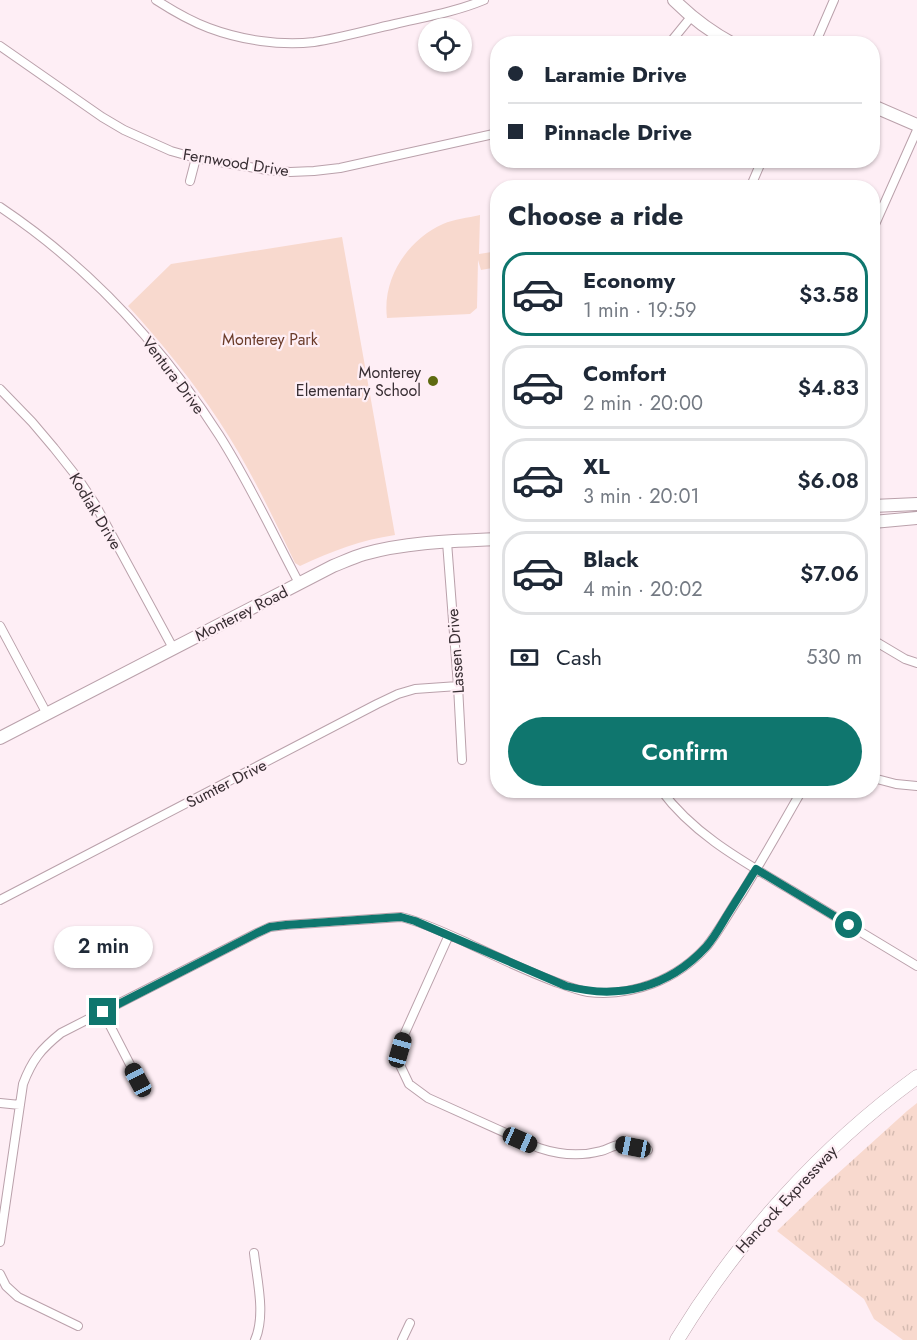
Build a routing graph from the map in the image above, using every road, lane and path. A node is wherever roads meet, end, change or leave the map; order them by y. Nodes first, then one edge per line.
1 (156, 0) edge
2 (484, 0) edge
3 (674, 0) edge
4 (834, 0) edge
5 (691, 17) junction
6 (676, 36) edge
7 (718, 36) edge
8 (818, 36) edge
9 (0, 46) edge
10 (880, 109) edge
11 (917, 125) edge
12 (917, 130) edge
13 (490, 135) edge
14 (196, 158) junction
15 (190, 181) dead end
16 (0, 207) edge
17 (880, 213) edge
18 (0, 389) edge
19 (917, 504) edge
20 (880, 506) edge
21 (917, 518) edge
22 (880, 521) edge
23 (490, 539) edge
24 (447, 542) junction
25 (299, 583) junction
26 (0, 626) edge
27 (880, 644) edge
28 (174, 648) junction
29 (917, 663) edge
30 (458, 686) junction
31 (47, 714) junction
32 (0, 738) edge
33 (462, 760) dead end
34 (880, 780) edge
35 (917, 786) edge
36 (667, 798) edge
37 (797, 798) edge
38 (756, 869) junction
39 (0, 900) edge
40 (449, 935) junction
41 (917, 966) edge
42 (103, 1012) junction
43 (917, 1077) edge
44 (138, 1080) dead end
45 (0, 1103) edge
46 (20, 1105) junction
47 (648, 1150) dead end
48 (0, 1242) edge
49 (254, 1253) dead end
50 (0, 1274) edge
51 (410, 1323) dead end
52 (78, 1326) dead end
53 (255, 1340) edge
54 (402, 1340) edge
55 (677, 1340) edge

1 - 2 street
3 - 5 street
4 - 8 street
5 - 6 street
5 - 7 street
9 - 14 street, Fernwood Drive
10 - 11 street
12 - 17 street
13 - 14 street, Fernwood Drive
14 - 15 street
16 - 25 street, Ventura Drive
18 - 28 street, Kodiak Drive
19 - 20 street
21 - 22 street
23 - 24 street, Monterey Road
24 - 25 street, Monterey Road
24 - 30 street, Lassen Drive
25 - 28 street, Monterey Road
26 - 31 street
27 - 29 street
28 - 31 street, Monterey Road
30 - 33 street, Lassen Drive
30 - 39 street, Sumter Drive
31 - 32 street, Monterey Road
34 - 35 street
36 - 38 street
37 - 38 street
38 - 40 street
38 - 41 street
40 - 42 street
40 - 47 street
42 - 44 street
42 - 46 street
43 - 55 main road, Hancock Expressway
45 - 46 street
46 - 48 street
49 - 53 street
50 - 52 street
51 - 54 street

